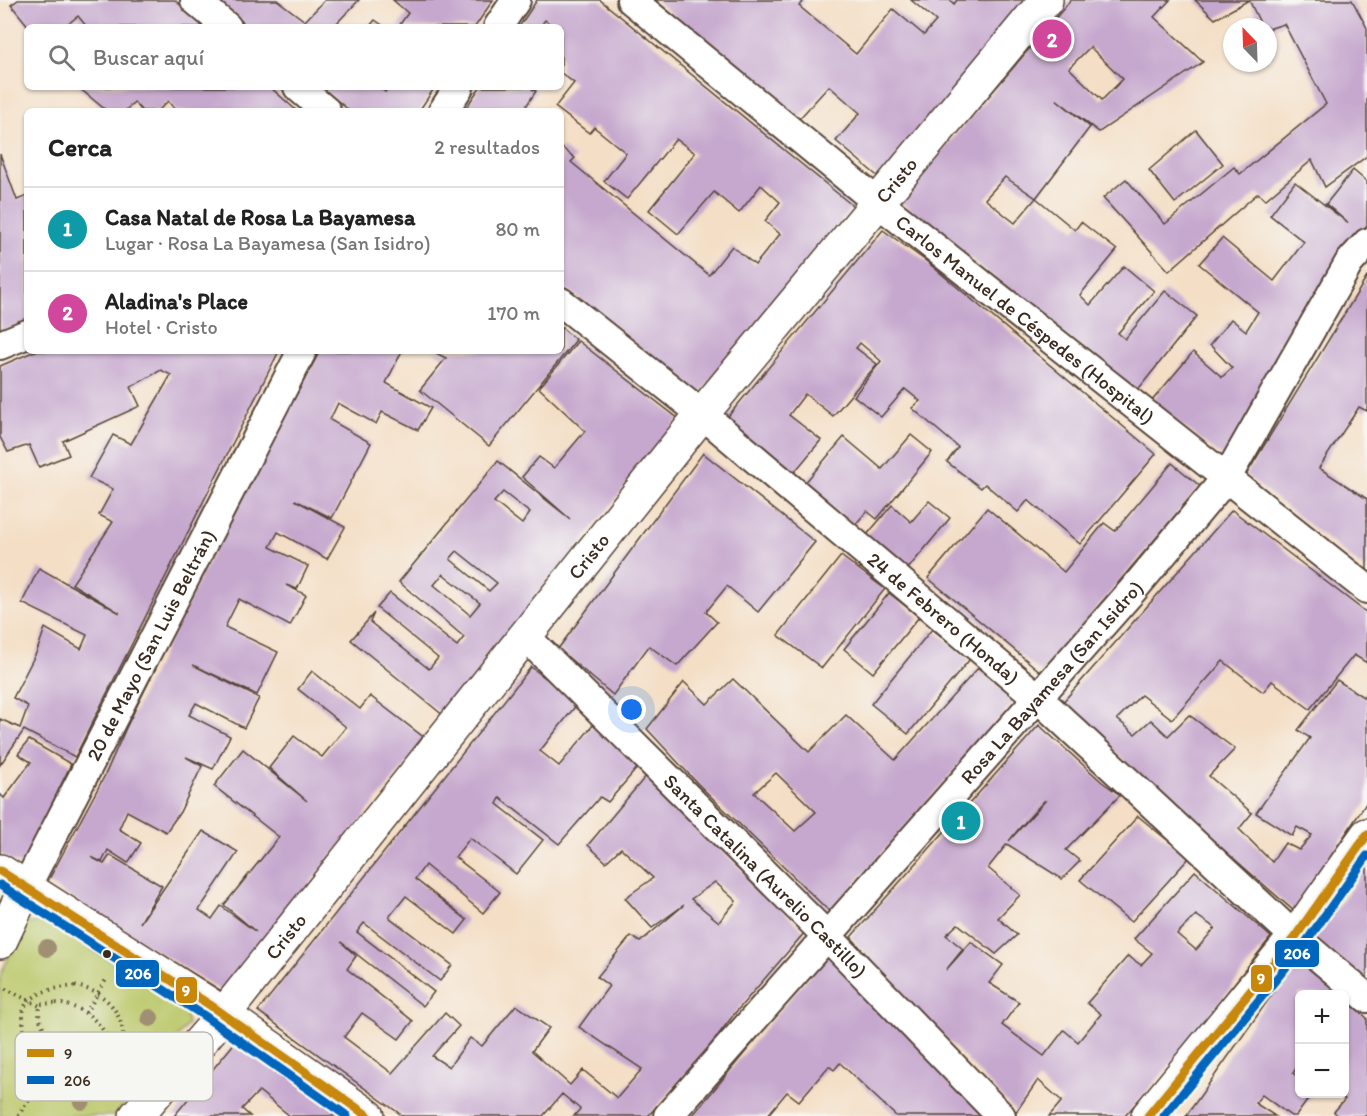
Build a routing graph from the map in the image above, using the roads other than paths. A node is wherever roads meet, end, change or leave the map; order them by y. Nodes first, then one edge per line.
1 (195, 0) edge
2 (516, 0) edge
3 (631, 0) edge
4 (1046, 0) edge
5 (223, 24) edge
6 (500, 24) edge
7 (302, 90) edge
8 (457, 90) edge
9 (322, 108) edge
10 (445, 108) edge
11 (876, 201) junction
12 (1367, 243) edge
13 (564, 304) edge
14 (24, 335) edge
15 (0, 345) edge
16 (300, 354) edge
17 (702, 414) junction
18 (1227, 477) junction
19 (1367, 589) edge
20 (526, 637) junction
21 (1037, 697) junction
22 (1367, 835) edge
23 (13, 879) edge
24 (826, 935) junction
25 (1295, 937) junction
26 (0, 942) edge
27 (1367, 998) edge
28 (224, 1014) junction
29 (208, 1032) edge
30 (149, 1101) edge
31 (136, 1116) edge
32 (368, 1116) edge
33 (668, 1116) edge
34 (1001, 1116) edge
35 (1148, 1116) edge

1 - 5 street
2 - 6 street
3 - 11 street, Carlos Manuel de Céspedes (Hospital)
4 - 11 street, Cristo
7 - 9 street
8 - 10 street
11 - 17 street, Cristo
11 - 18 street, Carlos Manuel de Céspedes (Hospital)
12 - 18 street, Rosa La Bayamesa (San Isidro)
13 - 17 street, 24 de Febrero (Honda)
14 - 15 street
16 - 23 street, 20 de Mayo (San Luis Beltrán)
17 - 20 street, Cristo
17 - 21 street, 24 de Febrero (Honda)
18 - 19 street, Carlos Manuel de Céspedes (Hospital)
18 - 21 street, Rosa La Bayamesa (San Isidro)
20 - 24 street, Santa Catalina (Aurelio Castillo)
20 - 28 street, Cristo
21 - 24 street, Rosa La Bayamesa (San Isidro)
21 - 25 street, 24 de Febrero (Honda)
22 - 25 street
23 - 26 street, 20 de Mayo (San Luis Beltrán)
23 - 28 street
24 - 33 street, Rosa La Bayamesa (San Isidro)
24 - 34 street, Santa Catalina (Aurelio Castillo)
25 - 27 street, 24 de Febrero (Honda)
25 - 35 street
28 - 29 street, Cristo
28 - 32 street
30 - 31 street, Cristo

